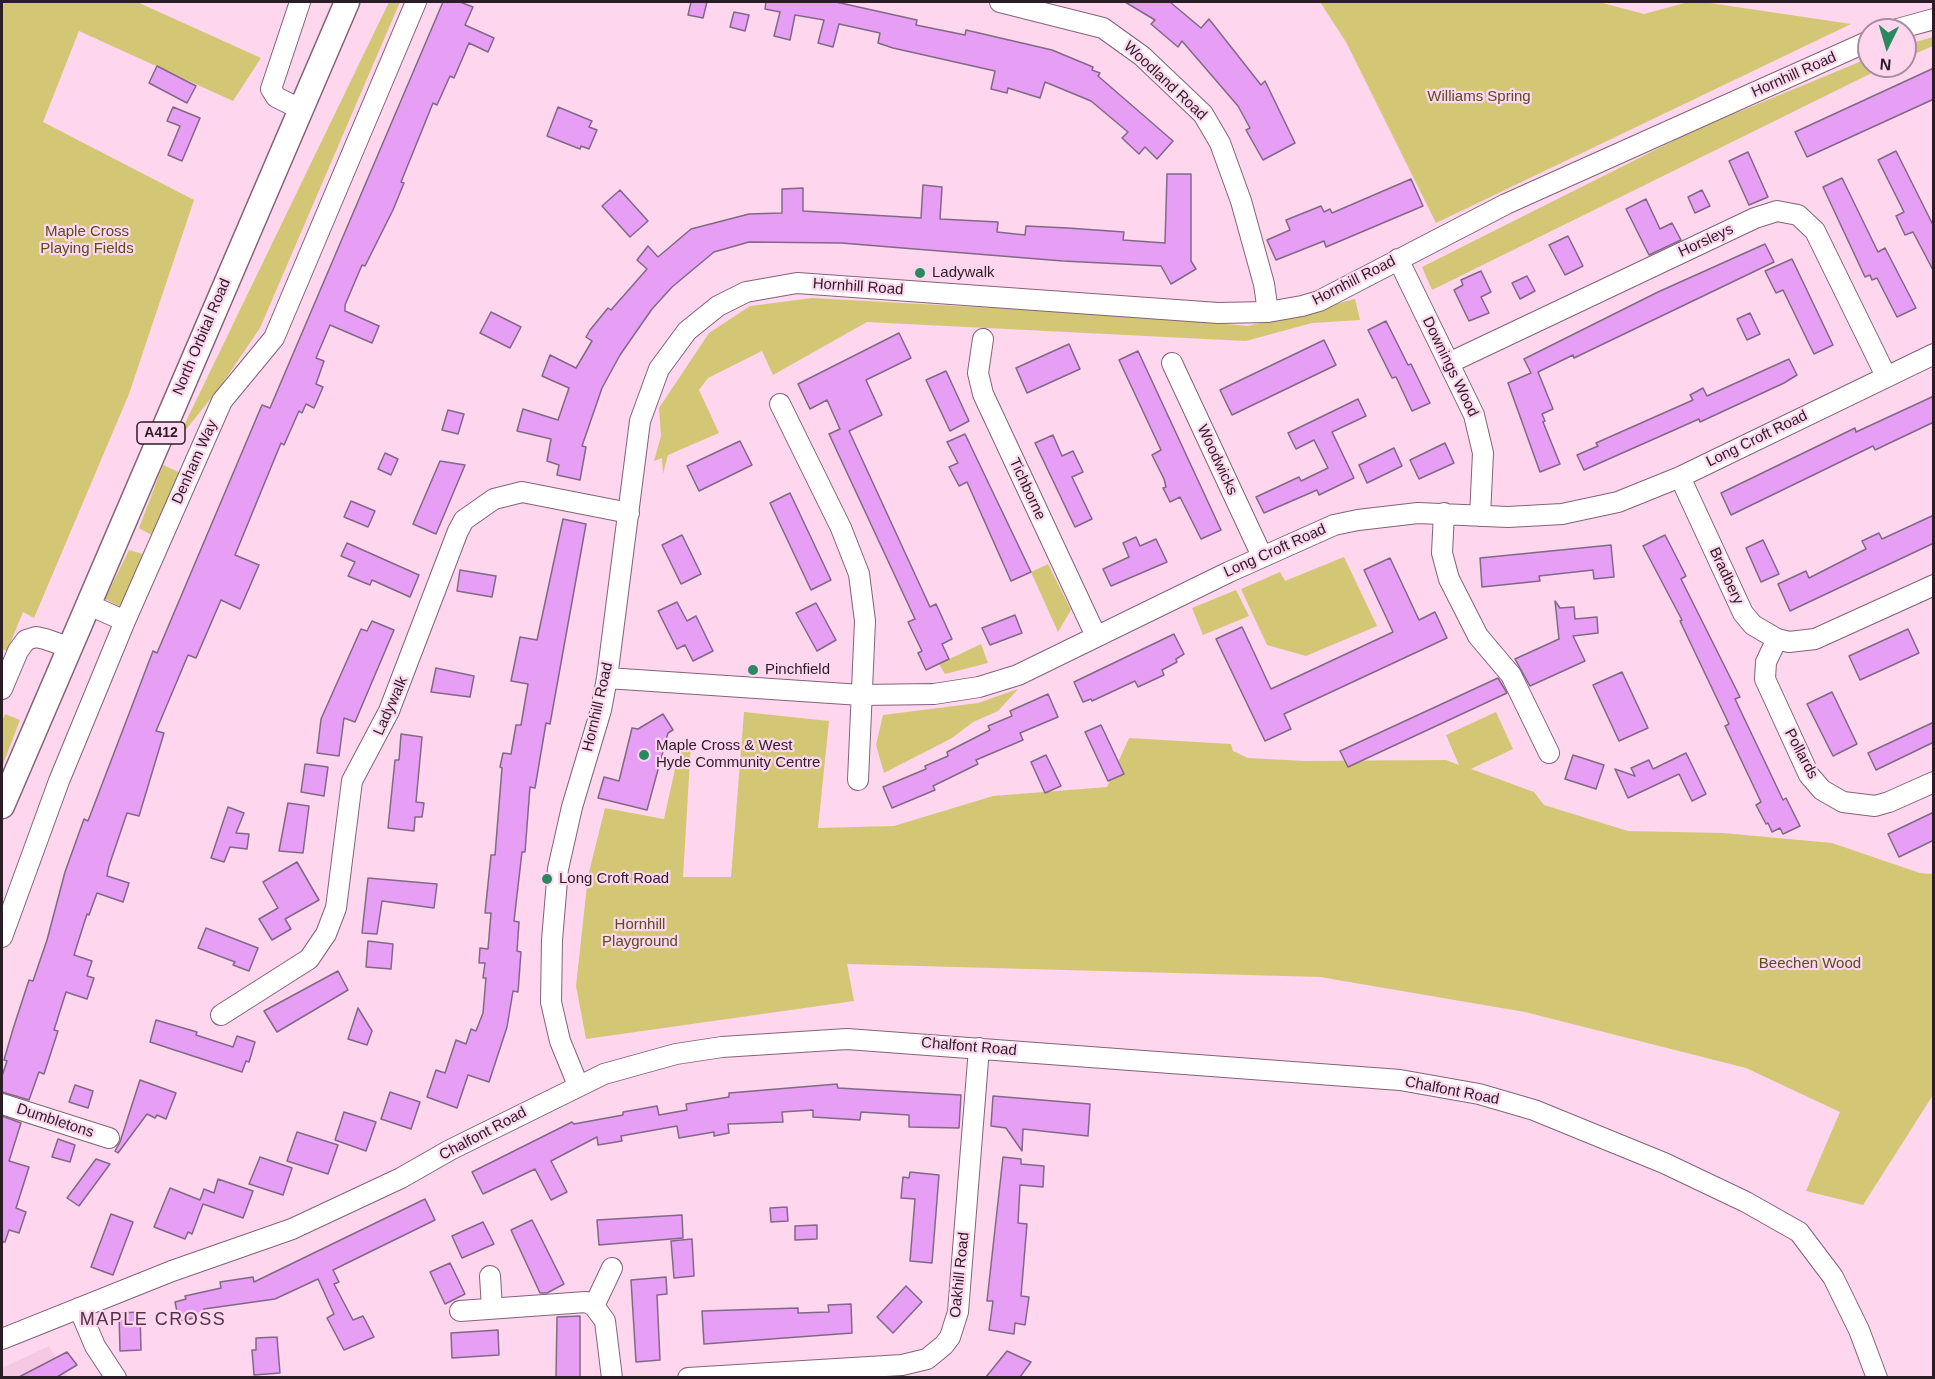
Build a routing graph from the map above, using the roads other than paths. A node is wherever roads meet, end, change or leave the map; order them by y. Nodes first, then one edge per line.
1 (300, 2) edge
2 (347, 2) edge
3 (416, 2) edge
4 (1000, 2) edge
5 (1934, 19) edge
6 (1917, 24) edge
7 (1857, 47) edge
8 (300, 109) junction
9 (1398, 259) junction
10 (1268, 312) junction
11 (983, 339) dead end
12 (1934, 354) edge
13 (1172, 363) dead end
14 (1449, 363) junction
15 (1886, 376) junction
16 (780, 404) dead end
17 (1680, 477) junction
18 (629, 513) junction
19 (1444, 513) junction
20 (1480, 516) junction
21 (1262, 556) junction
22 (1934, 585) edge
23 (87, 604) junction
24 (125, 621) junction
25 (1096, 636) junction
26 (1777, 639) junction
27 (68, 647) junction
28 (607, 678) junction
29 (2, 689) edge
30 (861, 694) junction
31 (1549, 753) dead end
32 (858, 780) dead end
33 (1934, 782) edge
34 (2, 806) edge
35 (2, 937) edge
36 (221, 1015) dead end
37 (980, 1048) junction
38 (578, 1085) junction
39 (2, 1104) edge
40 (109, 1138) dead end
41 (612, 1268) dead end
42 (490, 1276) dead end
43 (594, 1306) junction
44 (79, 1308) junction
45 (492, 1308) junction
46 (460, 1311) dead end
47 (2, 1340) edge
48 (116, 1377) edge
49 (612, 1377) edge
50 (688, 1377) edge
51 (1877, 1377) edge

1 - 8 street
2 - 8 main road, North Orbital Road / A412
3 - 24 street, Denham Way
4 - 10 street, Woodland Road
5 - 6 street
7 - 9 street, Hornhill Road
8 - 23 main road, North Orbital Road / A412
9 - 10 street, Hornhill Road
9 - 14 street, Downings Wood
10 - 18 street, Hornhill Road
11 - 25 street, Tichborne
12 - 15 street, Long Croft Road
13 - 21 street, Woodwicks
14 - 15 street, Horsleys
14 - 20 street, Downings Wood
15 - 17 street, Long Croft Road
16 - 30 street
17 - 20 street, Long Croft Road
17 - 26 street, Bradbery
18 - 28 street, Hornhill Road
18 - 36 street, Ladywalk
19 - 20 street, Long Croft Road
19 - 21 street, Long Croft Road
19 - 31 street
21 - 25 street, Long Croft Road
22 - 26 street
23 - 24 street
23 - 27 main road, North Orbital Road / A412
24 - 35 street, Denham Way
25 - 30 street, Long Croft Road
26 - 33 street, Pollards
27 - 29 street
27 - 34 main road, North Orbital Road / A412
28 - 30 street, Long Croft Road
28 - 38 street, Hornhill Road
30 - 32 street
37 - 38 street, Chalfont Road
37 - 50 street, Oakhill Road
37 - 51 street, Chalfont Road
38 - 44 street, Chalfont Road
39 - 40 street, Dumbletons
41 - 43 street
42 - 45 street
43 - 45 street
43 - 49 street
44 - 47 street, Chalfont Road
44 - 48 street
45 - 46 street

